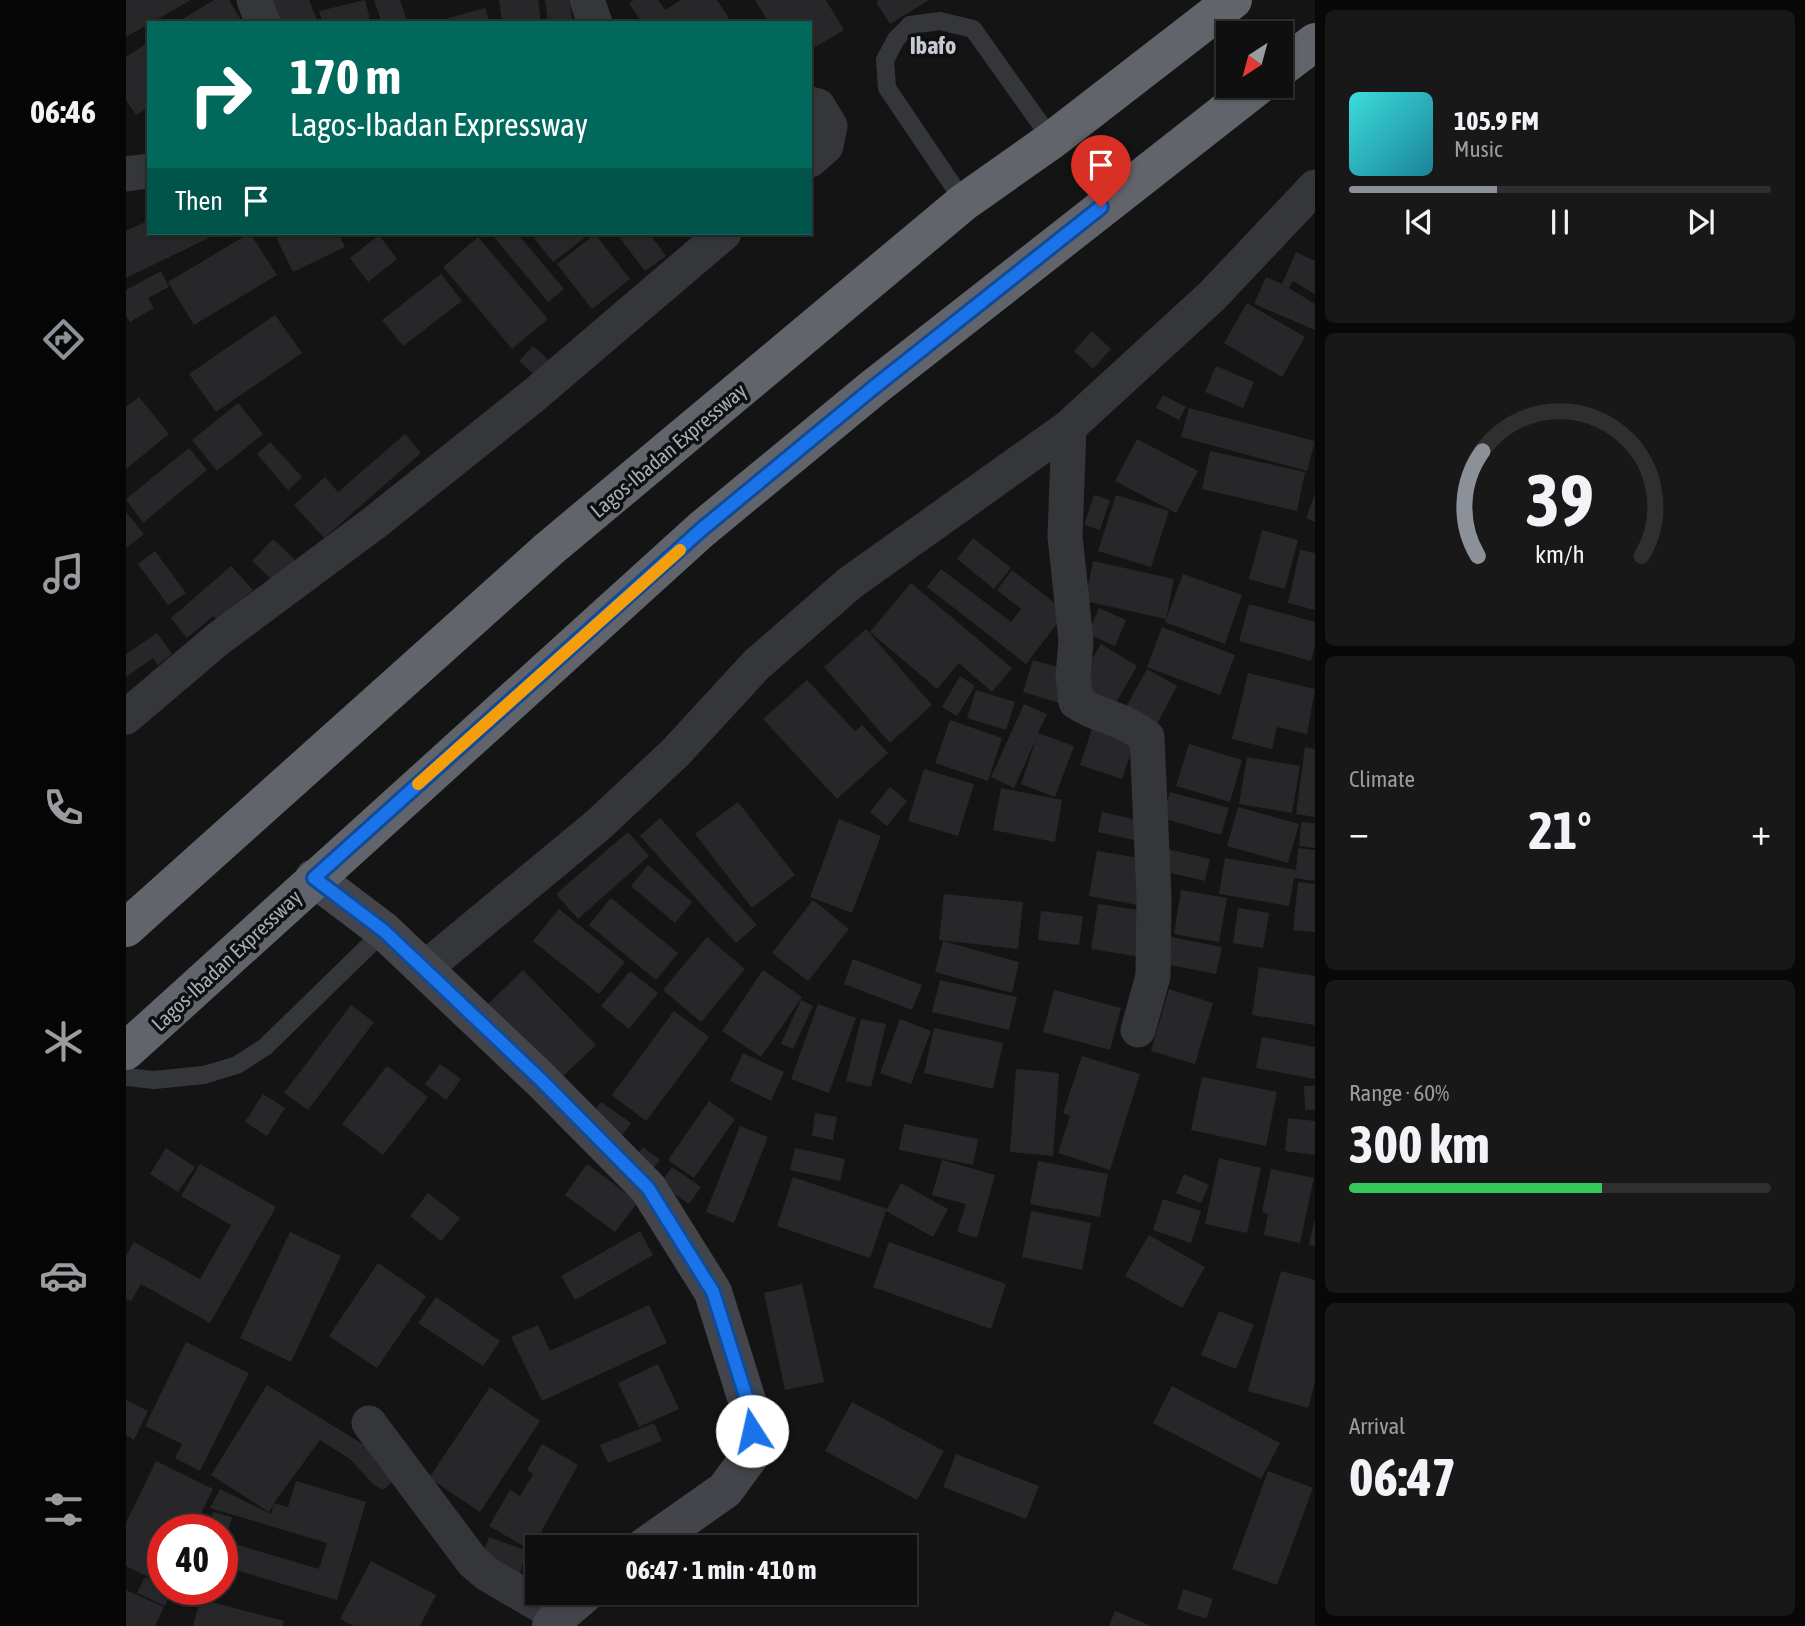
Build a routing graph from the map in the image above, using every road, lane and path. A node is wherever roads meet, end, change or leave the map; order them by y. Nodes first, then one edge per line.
1 (254, 0) edge
2 (587, 0) edge
3 (1233, 0) edge
4 (262, 21) edge
5 (595, 21) edge
6 (1315, 42) edge
7 (1293, 59) edge
8 (1243, 98) edge
9 (812, 104) edge
10 (1052, 140) junction
11 (812, 158) edge
12 (147, 171) edge
13 (126, 174) edge
14 (1315, 187) edge
15 (964, 202) junction
16 (722, 235) edge
17 (1069, 427) junction
18 (126, 717) edge
19 (314, 878) junction
20 (126, 928) edge
21 (384, 931) junction
22 (424, 969) junction
23 (1138, 1030) dead end
24 (126, 1051) edge
25 (126, 1077) edge
26 (369, 1423) dead end
27 (661, 1535) edge
28 (566, 1611) edge

1 - 4 street
2 - 5 street
3 - 10 highway, Lagos-Ibadan Expressway
6 - 7 highway
8 - 19 highway, Lagos-Ibadan Expressway
9 - 11 street
10 - 15 highway, Lagos-Ibadan Expressway
10 - 15 lane
12 - 13 street
14 - 17 street
15 - 20 highway, Lagos-Ibadan Expressway
16 - 18 street
17 - 22 street
17 - 23 street
19 - 21 street
19 - 24 highway, Lagos-Ibadan Expressway
21 - 22 street
21 - 25 lane
22 - 27 street
26 - 28 street

